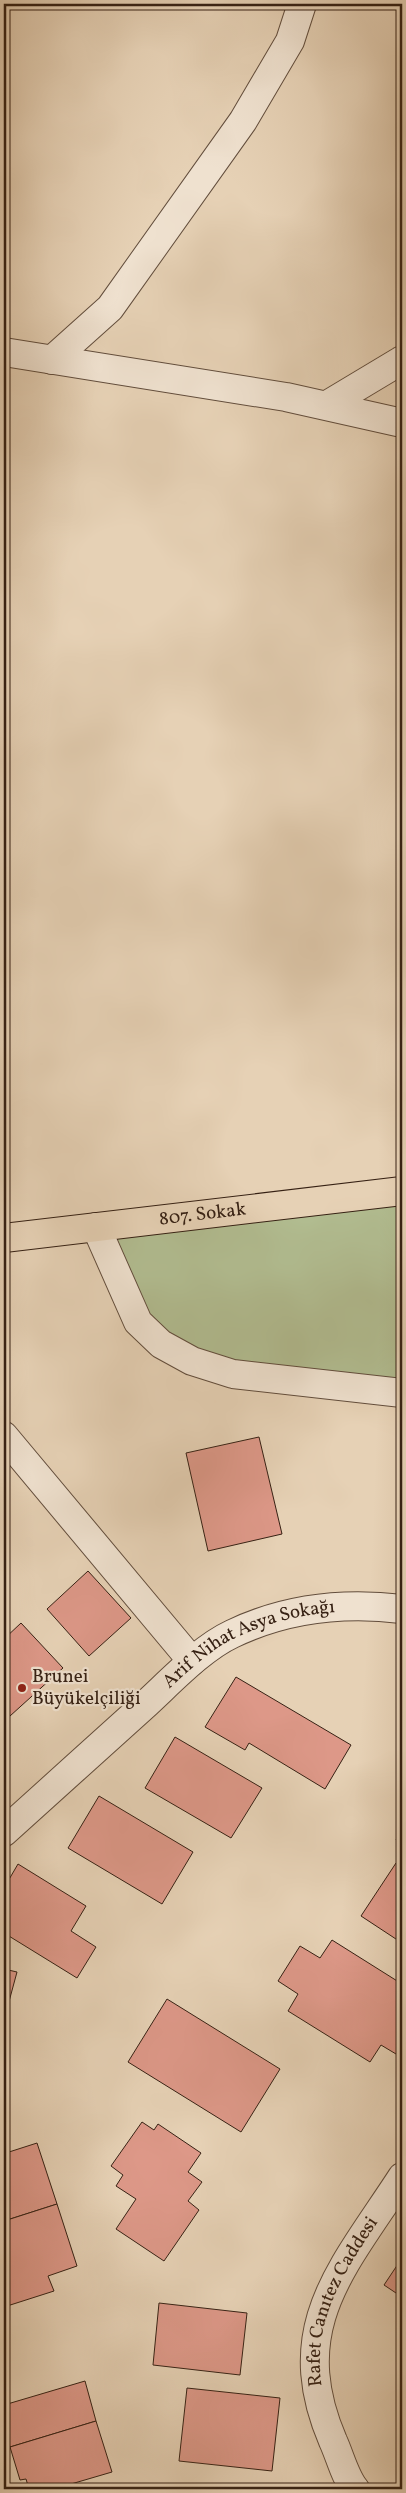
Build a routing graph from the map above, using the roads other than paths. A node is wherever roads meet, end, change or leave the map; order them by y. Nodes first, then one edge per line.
1 (302, 4) edge
2 (4, 352) edge
3 (52, 360) junction
4 (402, 360) edge
5 (326, 405) junction
6 (402, 423) edge
7 (402, 1191) edge
8 (96, 1227) junction
9 (4, 1238) edge
10 (402, 1393) edge
11 (4, 1436) edge
12 (402, 1609) edge
13 (192, 1661) junction
14 (4, 1832) edge
15 (402, 2176) edge
16 (354, 2489) edge

1 - 3 street
2 - 3 street
3 - 5 street
4 - 5 street
5 - 6 street
7 - 8 main road, 807. Sokak
8 - 9 main road, 807. Sokak
8 - 10 street
11 - 13 street
12 - 13 street, Arif Nihat Asya Sokağı
13 - 14 street, Arif Nihat Asya Sokağı
15 - 16 street, Rafet Canıtez Caddesi

